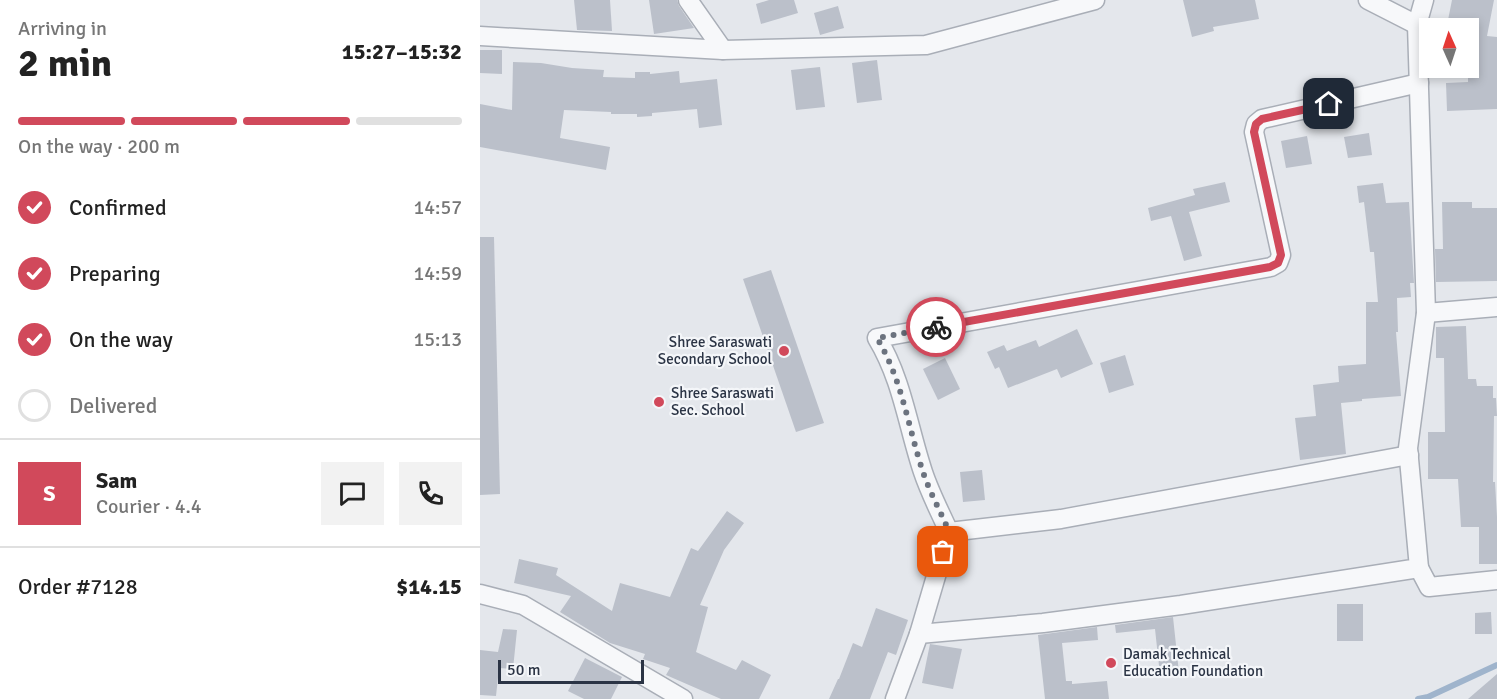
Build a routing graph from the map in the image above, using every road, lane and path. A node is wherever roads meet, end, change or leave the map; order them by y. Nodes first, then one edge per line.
1 (688, 0) edge
2 (1095, 0) edge
3 (1368, 0) edge
4 (1424, 0) edge
5 (1417, 25) junction
6 (480, 36) edge
7 (723, 50) junction
8 (1419, 83) junction
9 (1497, 307) edge
10 (1426, 313) junction
11 (1408, 455) junction
12 (949, 532) junction
13 (1419, 568) junction
14 (1497, 580) edge
15 (480, 594) edge
16 (919, 634) junction
17 (683, 699) edge
18 (895, 699) edge

1 - 7 street
2 - 7 street
3 - 5 street
4 - 5 street
5 - 8 street
6 - 7 street
8 - 10 street
8 - 12 street
9 - 10 street
10 - 11 street
11 - 12 street
11 - 13 street
12 - 16 street
13 - 14 street
13 - 16 street
15 - 17 street
16 - 18 street

